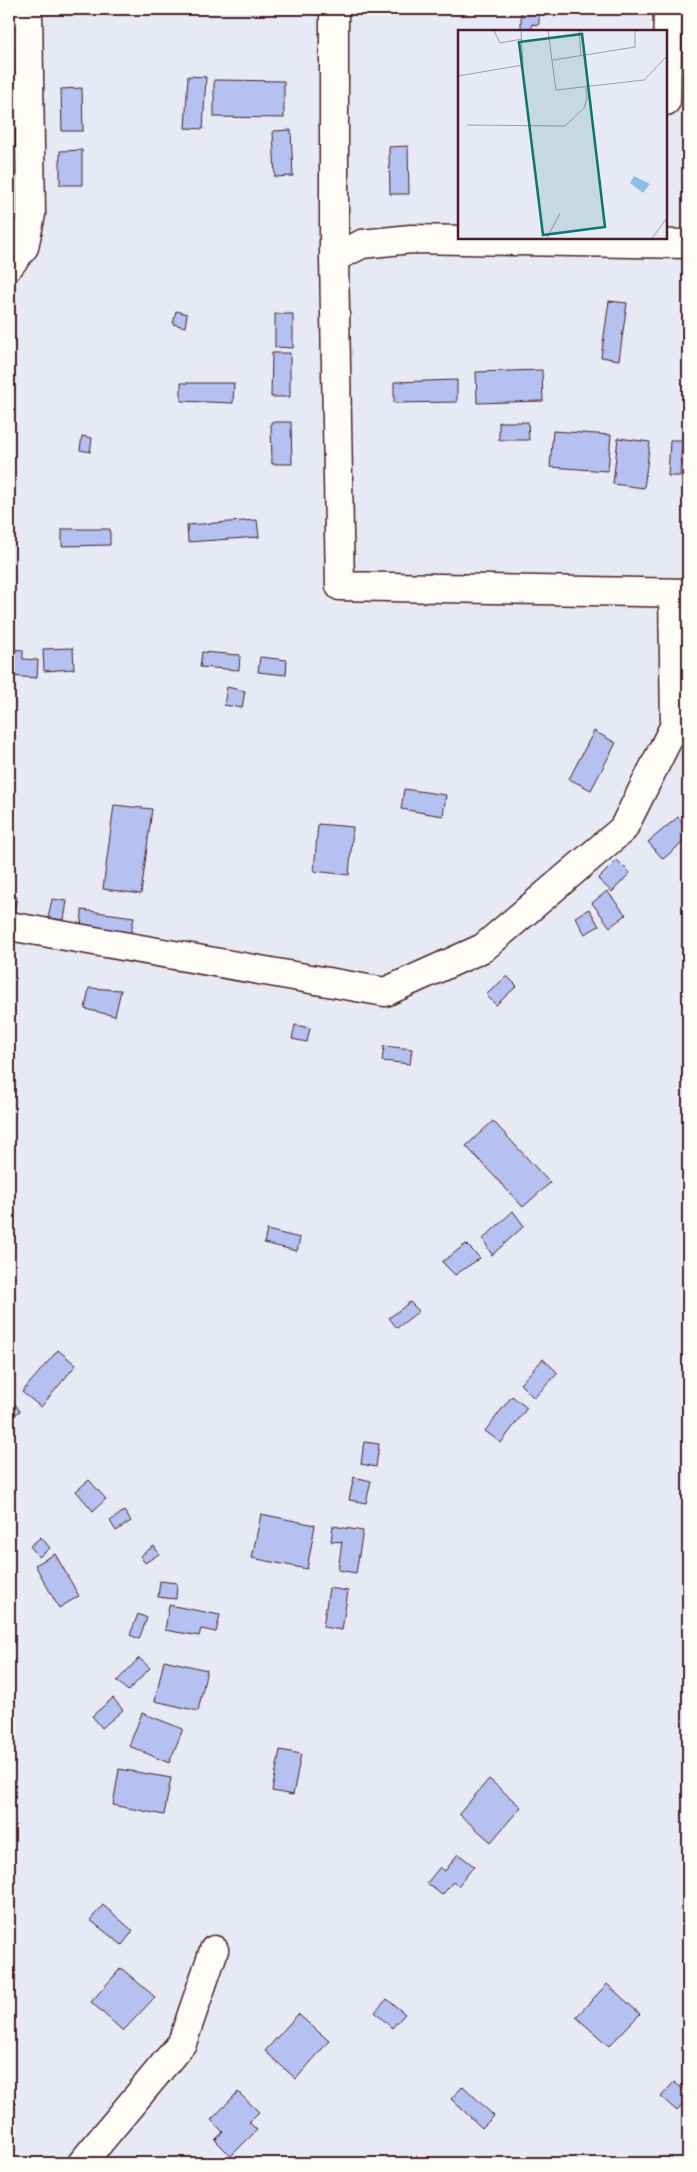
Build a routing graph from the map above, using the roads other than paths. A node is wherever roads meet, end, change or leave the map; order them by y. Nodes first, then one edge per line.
1 (28, 9) edge
2 (334, 9) edge
3 (668, 9) edge
4 (667, 55) edge
5 (671, 242) edge
6 (334, 258) junction
7 (9, 266) edge
8 (681, 593) edge
9 (9, 926) edge
10 (214, 1950) dead end
11 (82, 2163) edge

1 - 7 street
2 - 6 street
3 - 4 street
5 - 6 street
6 - 8 street
8 - 9 street
10 - 11 street

